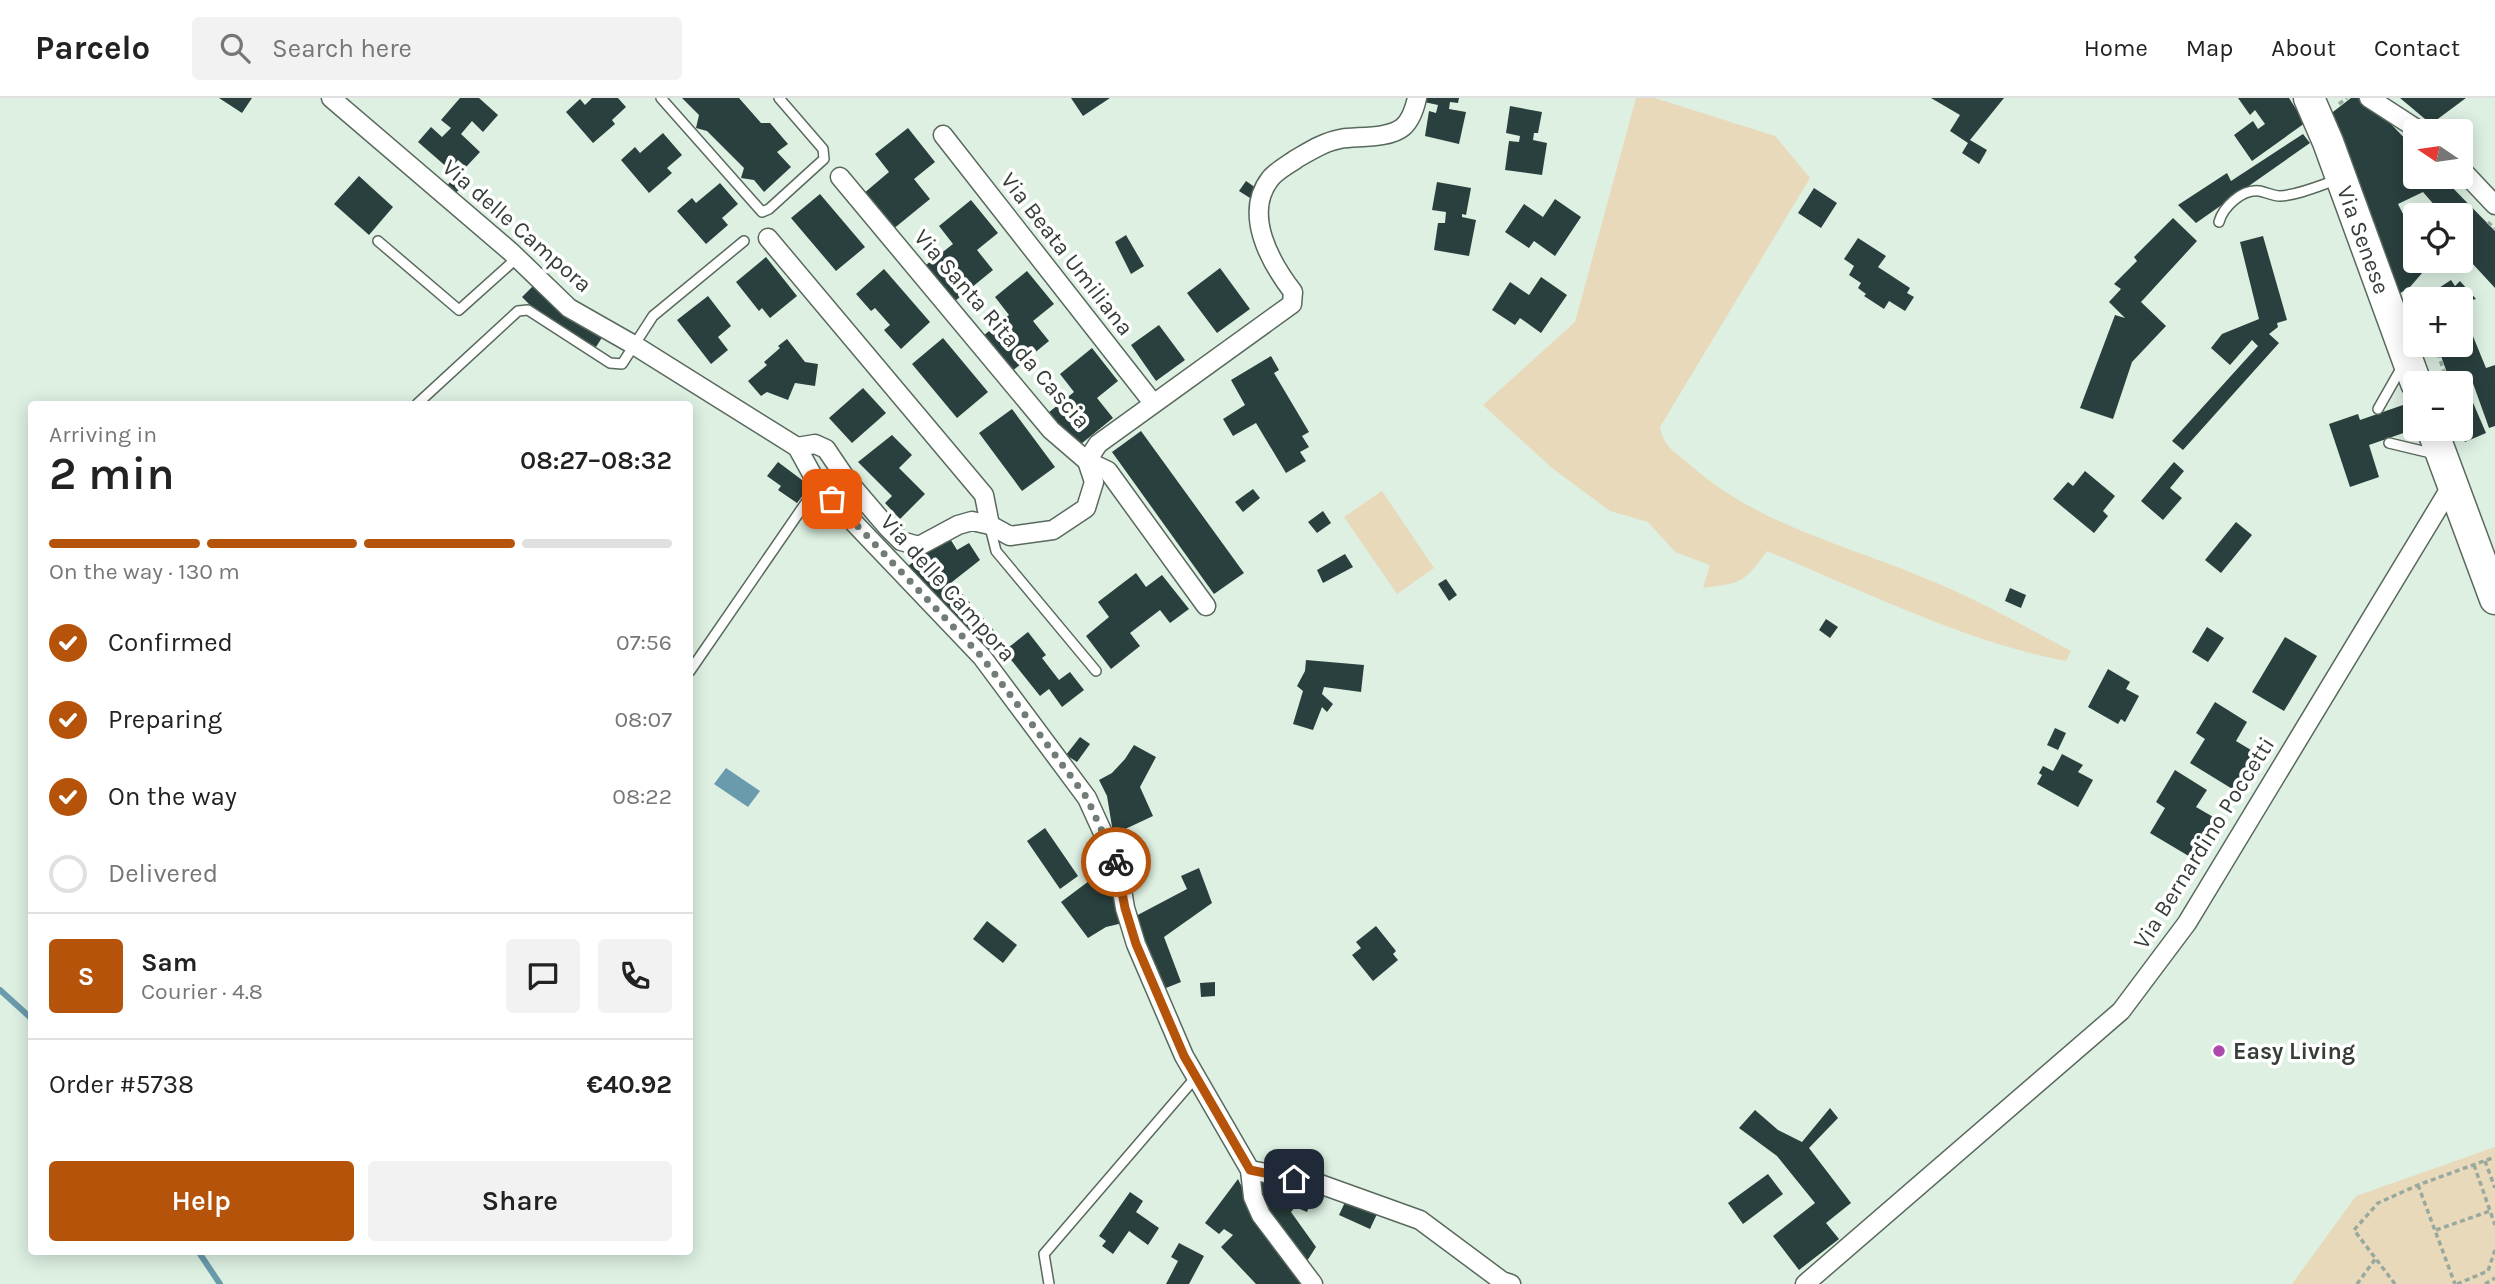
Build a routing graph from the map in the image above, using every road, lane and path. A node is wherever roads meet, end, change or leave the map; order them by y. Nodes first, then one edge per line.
1 (331, 98) edge
2 (661, 98) edge
3 (779, 98) edge
4 (1417, 98) edge
5 (2309, 98) edge
6 (2369, 98) edge
7 (2403, 120) edge
8 (943, 135) dead end
9 (841, 177) dead end
10 (2340, 179) junction
11 (2473, 182) edge
12 (2495, 205) edge
13 (2219, 222) dead end
14 (768, 238) dead end
15 (378, 241) dead end
16 (744, 241) dead end
17 (517, 258) junction
18 (634, 345) junction
19 (2411, 370) edge
20 (420, 401) edge
21 (1153, 403) junction
22 (2378, 409) dead end
23 (2437, 442) edge
24 (2389, 443) dead end
25 (797, 447) junction
26 (1087, 461) junction
27 (818, 485) junction
28 (2452, 485) junction
29 (990, 525) junction
30 (2489, 562) edge
31 (2495, 599) edge
32 (1206, 606) dead end
33 (693, 667) edge
34 (1096, 671) dead end
35 (1196, 1077) junction
36 (2495, 1157) edge
37 (2485, 1161) junction
38 (2474, 1165) junction
39 (1250, 1170) junction
40 (2418, 1185) junction
41 (2495, 1188) edge
42 (2490, 1210) junction
43 (2495, 1225) edge
44 (2435, 1230) junction
45 (2495, 1250) edge
46 (2376, 1258) junction
47 (2495, 1278) edge
48 (1049, 1284) edge
49 (1313, 1284) edge
50 (1511, 1284) edge
51 (1805, 1284) edge
52 (2357, 1284) edge
53 (2395, 1284) edge
54 (2456, 1284) edge
55 (2485, 1284) edge

1 - 17 street, Via delle Campora
2 - 3 lane
4 - 21 street
5 - 10 main road, Via Senese
6 - 7 street
8 - 21 street, Via Beata Umiliana
9 - 26 street, Via Santa Rita da Cascia
10 - 13 lane
10 - 19 main road, Via Senese
11 - 12 street
14 - 29 street
15 - 17 lane
16 - 18 lane
17 - 18 street, Via delle Campora
18 - 20 lane
18 - 25 street, Via delle Campora
19 - 22 lane
21 - 26 street
23 - 24 lane
23 - 28 main road
25 - 27 street, Via delle Campora
25 - 29 street
26 - 29 street
26 - 32 street, Via Santa Rita da Cascia
27 - 33 lane
27 - 35 street, Via delle Campora
28 - 30 main road
28 - 51 street, Via Bernardino Poccetti
29 - 34 lane
30 - 31 main road
35 - 39 street, Via delle Campora
35 - 48 lane
36 - 37 path
37 - 38 path
37 - 41 path
38 - 40 path
38 - 42 path
39 - 49 street, Via delle Campora
39 - 50 street
40 - 44 path
40 - 46 path
42 - 43 path
42 - 44 path
44 - 54 path
45 - 54 path
46 - 52 path
46 - 53 path
47 - 55 path

